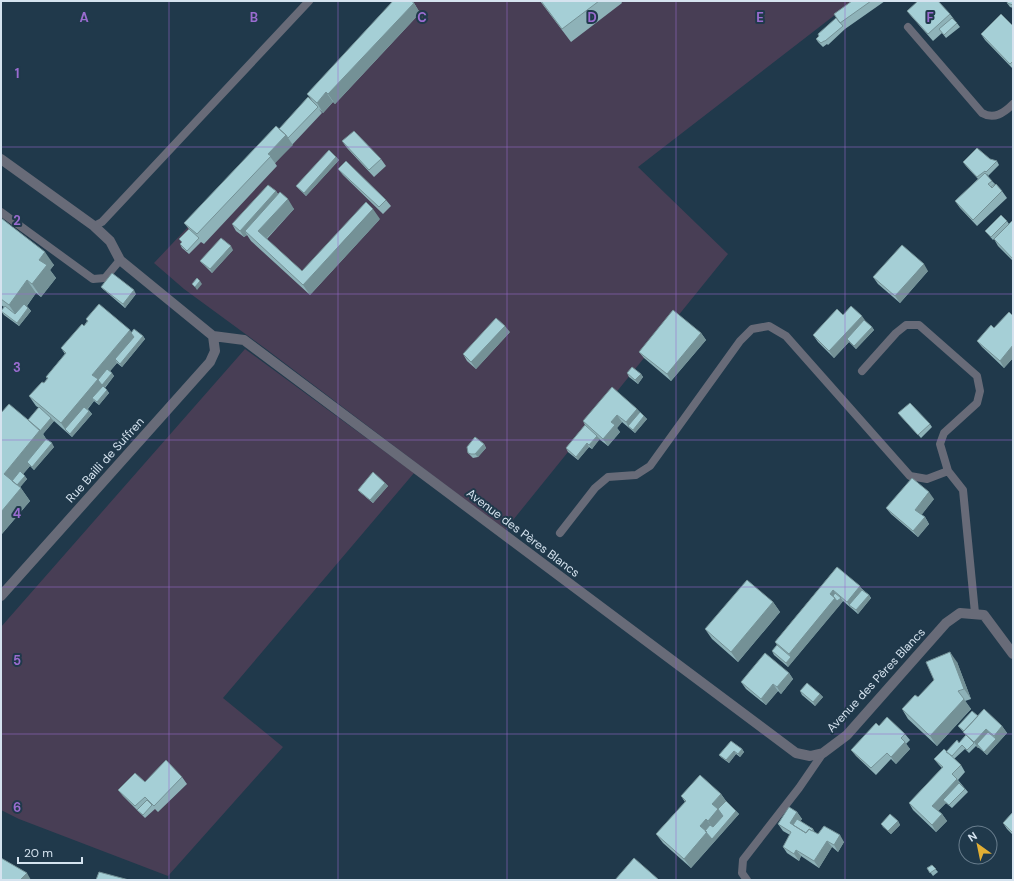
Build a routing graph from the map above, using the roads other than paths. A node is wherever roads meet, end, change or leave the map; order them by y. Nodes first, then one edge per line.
1 (309, 1) edge
2 (908, 27) dead end
3 (1013, 104) edge
4 (1, 159) edge
5 (1, 212) edge
6 (94, 226) junction
7 (120, 260) junction
8 (213, 336) junction
9 (862, 371) dead end
10 (948, 471) junction
11 (560, 533) dead end
12 (1, 596) edge
13 (975, 613) junction
14 (1013, 654) edge
15 (823, 753) junction
16 (747, 880) edge

1 - 6 lane
2 - 3 lane
4 - 6 street
5 - 7 lane
6 - 7 street
7 - 8 street
8 - 12 street, Rue Bailli de Suffren
8 - 15 street, Avenue des Pères Blancs
9 - 10 lane
10 - 11 lane
10 - 13 lane
13 - 14 street
13 - 15 street, Avenue des Pères Blancs
15 - 16 lane

